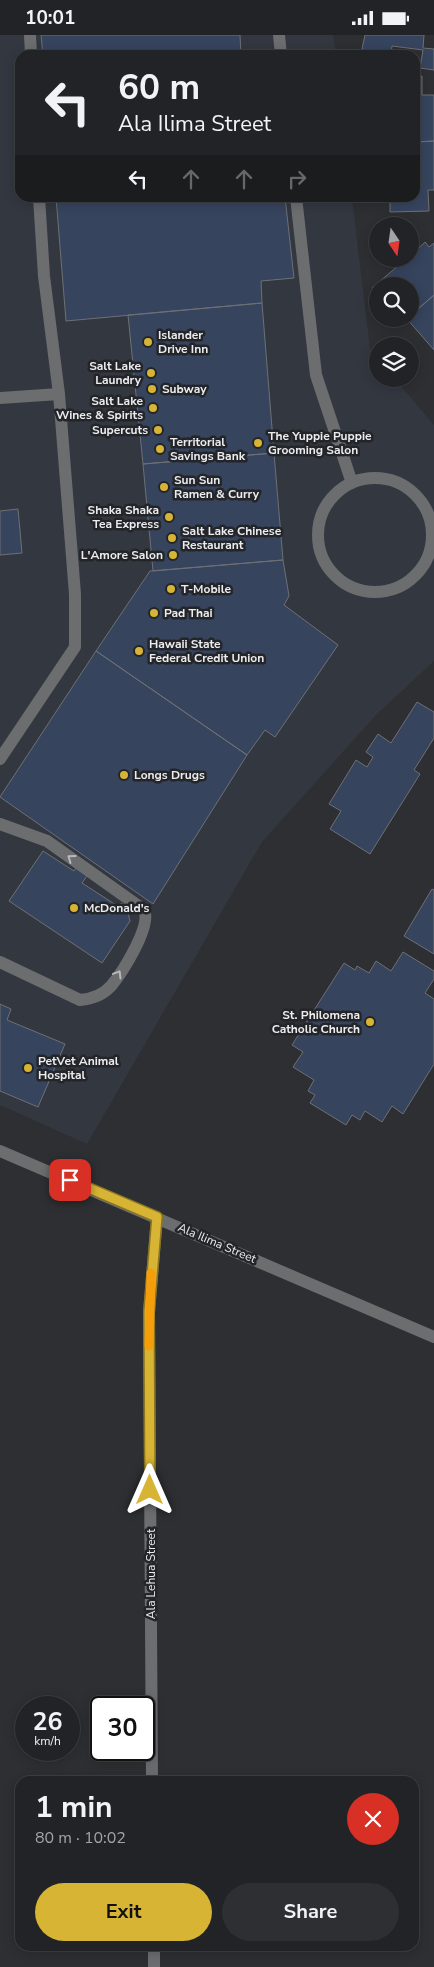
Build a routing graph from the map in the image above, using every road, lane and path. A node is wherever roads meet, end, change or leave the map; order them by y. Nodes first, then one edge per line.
1 (30, 35) edge
2 (279, 35) edge
3 (31, 50) edge
4 (280, 50) edge
5 (39, 202) edge
6 (297, 202) edge
7 (59, 394) junction
8 (0, 399) edge
9 (352, 483) junction
10 (0, 759) edge
11 (0, 824) edge
12 (0, 961) edge
13 (0, 1151) edge
14 (157, 1217) junction
15 (434, 1337) edge
16 (152, 1776) edge
17 (154, 1951) edge
18 (154, 1967) edge

1 - 3 street
2 - 4 street
5 - 7 street
6 - 9 street
7 - 8 street
7 - 10 street
9 - 9 street
12 -> 11 street
13 - 14 street, Ala Ilima Street
14 - 15 street, Ala Ilima Street
14 - 16 street, Ala Lehua Street
17 - 18 street

